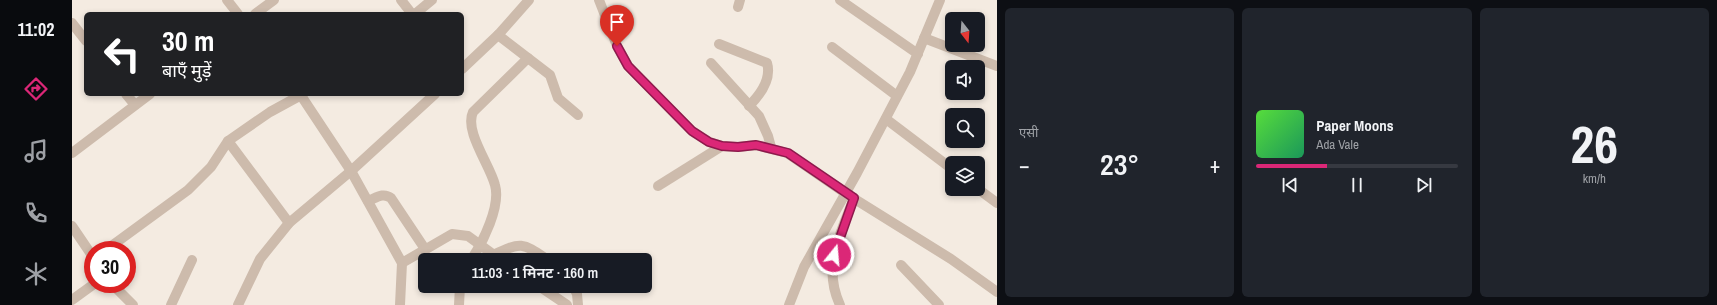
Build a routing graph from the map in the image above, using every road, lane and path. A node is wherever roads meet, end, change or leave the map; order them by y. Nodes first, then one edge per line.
1 (227, 0) edge
2 (274, 0) edge
3 (401, 0) edge
4 (432, 0) edge
5 (529, 0) edge
6 (599, 0) edge
7 (840, 0) edge
8 (940, 0) edge
9 (236, 12) edge
10 (258, 12) edge
11 (411, 12) edge
12 (416, 12) edge
13 (72, 23) edge
14 (498, 35) junction
15 (84, 38) edge
16 (924, 38) junction
17 (718, 44) dead end
18 (832, 47) dead end
19 (918, 54) junction
20 (528, 58) junction
21 (710, 63) dead end
22 (997, 66) edge
23 (464, 67) edge
24 (128, 96) edge
25 (147, 96) edge
26 (298, 96) edge
27 (302, 96) edge
28 (433, 96) edge
29 (897, 96) junction
30 (135, 105) junction
31 (749, 106) junction
32 (578, 115) dead end
33 (886, 119) junction
34 (228, 142) junction
35 (722, 146) junction
36 (771, 147) junction
37 (72, 152) edge
38 (945, 164) edge
39 (351, 170) junction
40 (658, 186) dead end
41 (985, 194) edge
42 (849, 196) junction
43 (368, 201) junction
44 (997, 203) edge
45 (289, 223) junction
46 (72, 226) edge
47 (118, 241) edge
48 (84, 244) edge
49 (480, 246) junction
50 (425, 249) junction
51 (476, 253) edge
52 (491, 253) edge
53 (502, 253) edge
54 (537, 253) edge
55 (192, 260) dead end
56 (402, 263) junction
57 (901, 265) dead end
58 (84, 291) edge
59 (997, 292) edge
60 (121, 293) edge
61 (460, 293) edge
62 (549, 293) edge
63 (576, 293) edge
64 (72, 300) edge
65 (133, 305) edge
66 (171, 305) edge
67 (238, 305) edge
68 (400, 305) edge
69 (459, 305) edge
70 (567, 305) edge
71 (578, 305) edge
72 (789, 305) edge
73 (840, 305) edge
74 (940, 305) edge

1 - 9 street
2 - 10 street
3 - 11 street
4 - 12 street
5 - 14 street
6 - 35 street
7 - 19 street
8 - 16 street
13 - 15 street
14 - 20 street
14 - 23 street
16 - 19 street
16 - 22 street
17 - 31 street
18 - 29 street
19 - 29 street
20 - 32 street
20 - 49 street
21 - 31 street
24 - 30 street
25 - 30 street
26 - 34 street
27 - 39 street
28 - 39 street
29 - 33 street
30 - 37 street
31 - 36 street
33 - 38 street
33 - 42 street
34 - 45 street
34 - 47 street
35 - 36 street
35 - 40 street
36 - 42 street
39 - 43 street
39 - 45 street
41 - 44 street
42 - 59 street
42 - 72 street
42 - 73 street
43 - 50 street
43 - 56 street
45 - 67 street
46 - 48 street
49 - 50 street
49 - 51 street
49 - 52 street
50 - 56 street
53 - 54 street
55 - 66 street
56 - 68 street
57 - 74 street
58 - 64 street
60 - 65 street
61 - 69 street
62 - 70 street
63 - 71 street

